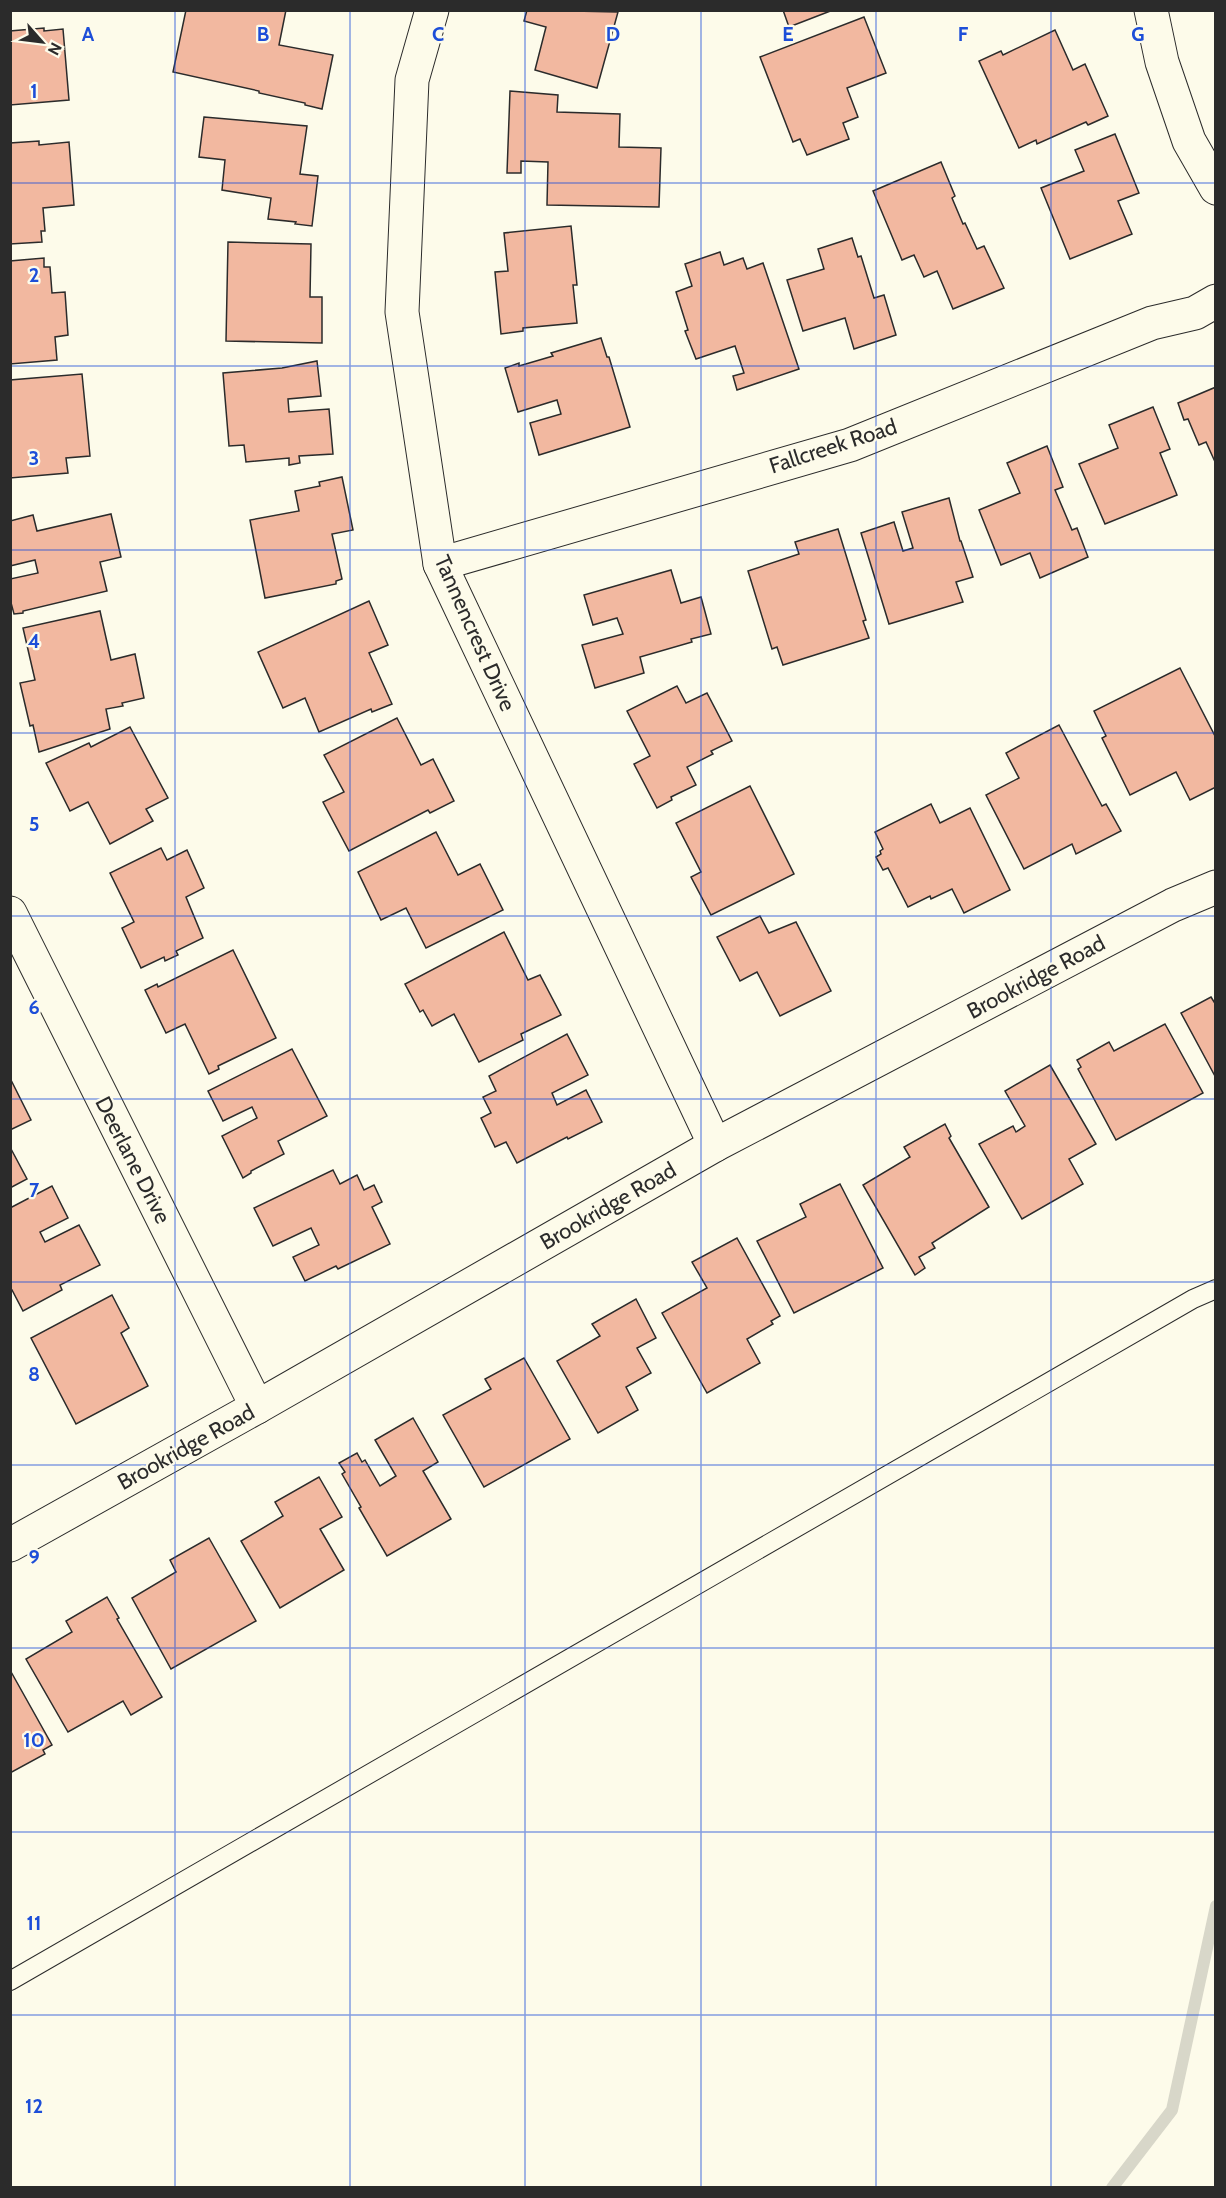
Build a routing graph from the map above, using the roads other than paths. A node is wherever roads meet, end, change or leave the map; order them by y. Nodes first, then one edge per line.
1 (432, 10) edge
2 (1151, 10) edge
3 (1215, 188) edge
4 (1215, 301) edge
5 (440, 564) junction
6 (1215, 887) edge
7 (10, 913) edge
8 (715, 1145) junction
9 (1215, 1289) edge
10 (256, 1407) junction
11 (10, 1545) edge
12 (10, 1981) edge

1 - 5 street, Tannencrest Drive
2 - 3 street
4 - 5 street, Fallcreek Road
5 - 8 street, Tannencrest Drive
6 - 8 street, Brookridge Road
7 - 10 street, Deerlane Drive
8 - 10 street, Brookridge Road
9 - 12 lane
10 - 11 street, Brookridge Road

